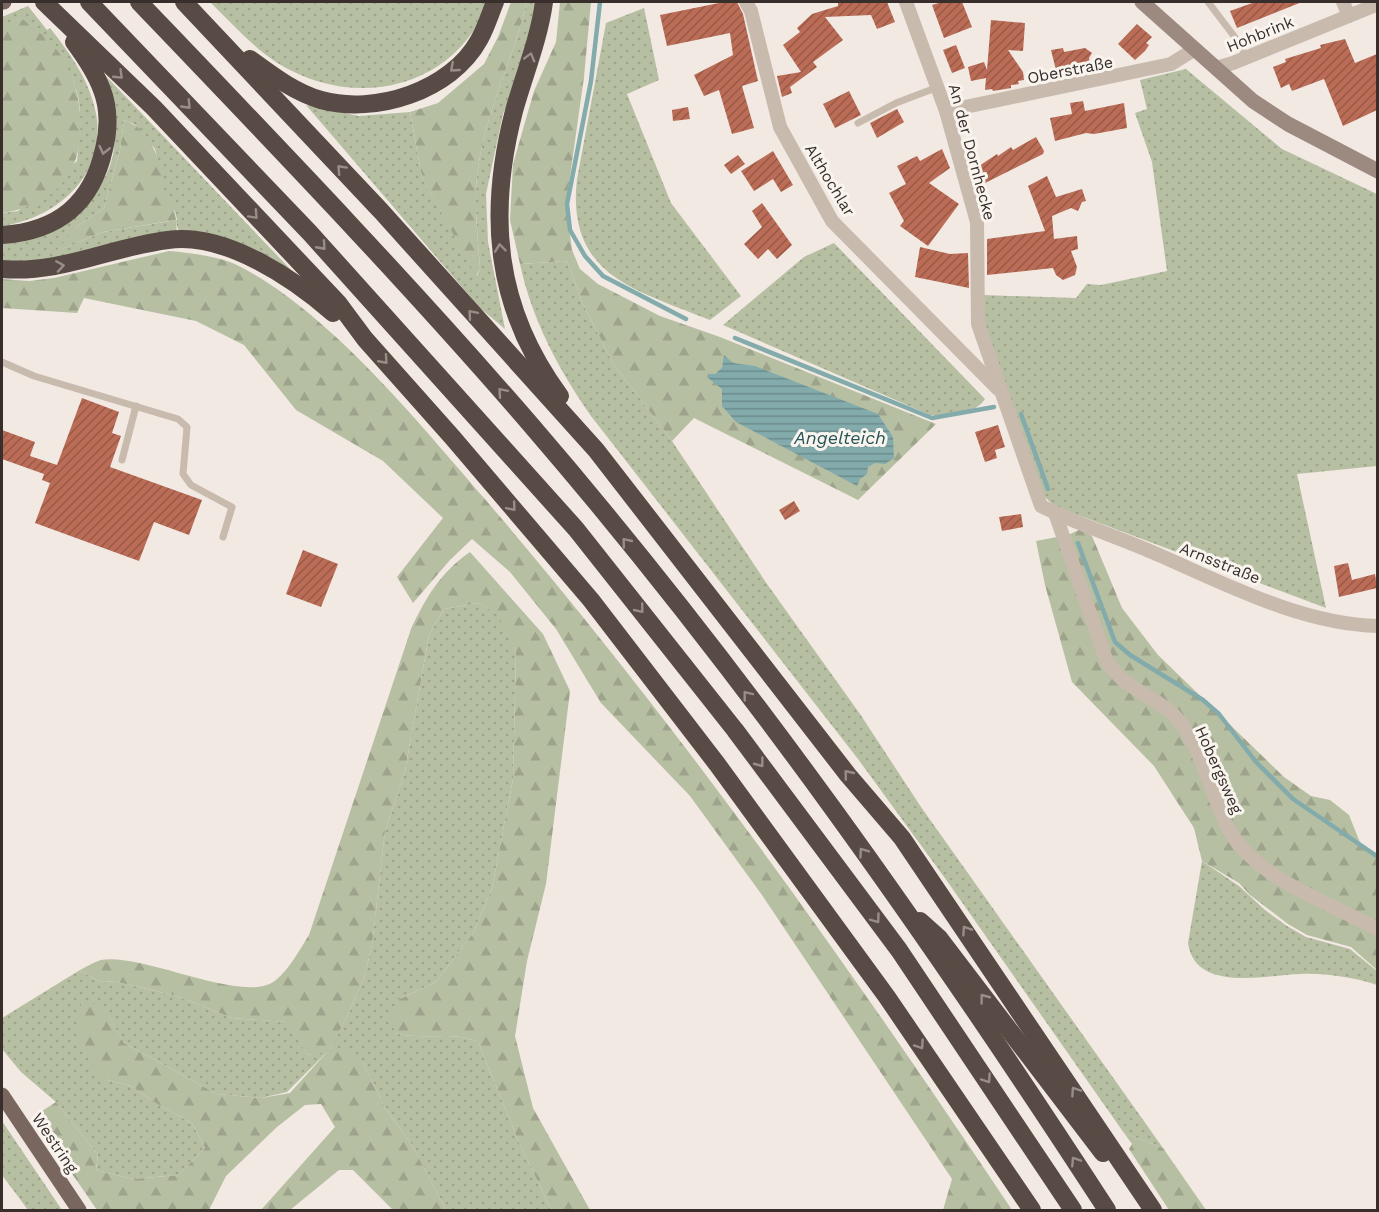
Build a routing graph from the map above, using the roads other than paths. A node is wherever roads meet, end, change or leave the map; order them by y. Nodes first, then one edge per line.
1 (89, 2) edge
2 (139, 2) edge
3 (184, 2) edge
4 (495, 2) edge
5 (544, 2) edge
6 (746, 2) edge
7 (906, 2) edge
8 (1142, 2) edge
9 (1209, 2) edge
10 (1343, 2) edge
11 (45, 3) edge
12 (1377, 4) edge
13 (1349, 16) junction
14 (207, 26) junction
15 (1195, 49) junction
16 (1246, 58) junction
17 (1216, 68) junction
18 (938, 87) junction
19 (946, 111) junction
20 (858, 123) dead end
21 (1377, 171) edge
22 (2, 235) edge
23 (2, 269) edge
24 (365, 339) junction
25 (2, 362) edge
26 (1000, 391) junction
27 (136, 406) junction
28 (596, 450) junction
29 (122, 460) dead end
30 (1055, 513) junction
31 (223, 537) dead end
32 (1377, 626) edge
33 (896, 900) junction
34 (1377, 929) edge
35 (2, 1095) edge
36 (79, 1210) edge
37 (1032, 1210) edge
38 (1073, 1210) edge
39 (1107, 1210) edge
40 (1147, 1210) edge
41 (1153, 1210) edge

1 -> 38 highway
33 -> 2 highway
3 - 14 highway
4 -> 14 highway
28 -> 5 highway
6 - 26 street, Althochlar
7 - 18 street, An der Dornhecke
8 - 15 street
9 - 16 lane
10 - 13 street
11 -> 22 highway
11 -> 24 highway
12 - 13 street, Hohbrink
13 - 16 street, Hohbrink
28 -> 14 highway
15 - 17 street
15 - 19 street, Oberstraße
16 - 17 street, Hohbrink
17 - 21 street
18 - 19 street, An der Dornhecke
18 - 20 lane
19 - 26 street, An der Dornhecke
23 -> 24 highway
24 -> 37 highway
25 - 27 lane
26 - 30 street, An der Dornhecke
27 - 29 lane
27 - 31 lane
41 -> 28 highway
30 - 32 street, Arnsstraße
30 - 34 street, Hobergsweg
39 -> 33 highway
40 -> 33 highway
35 - 36 main road, Westring

